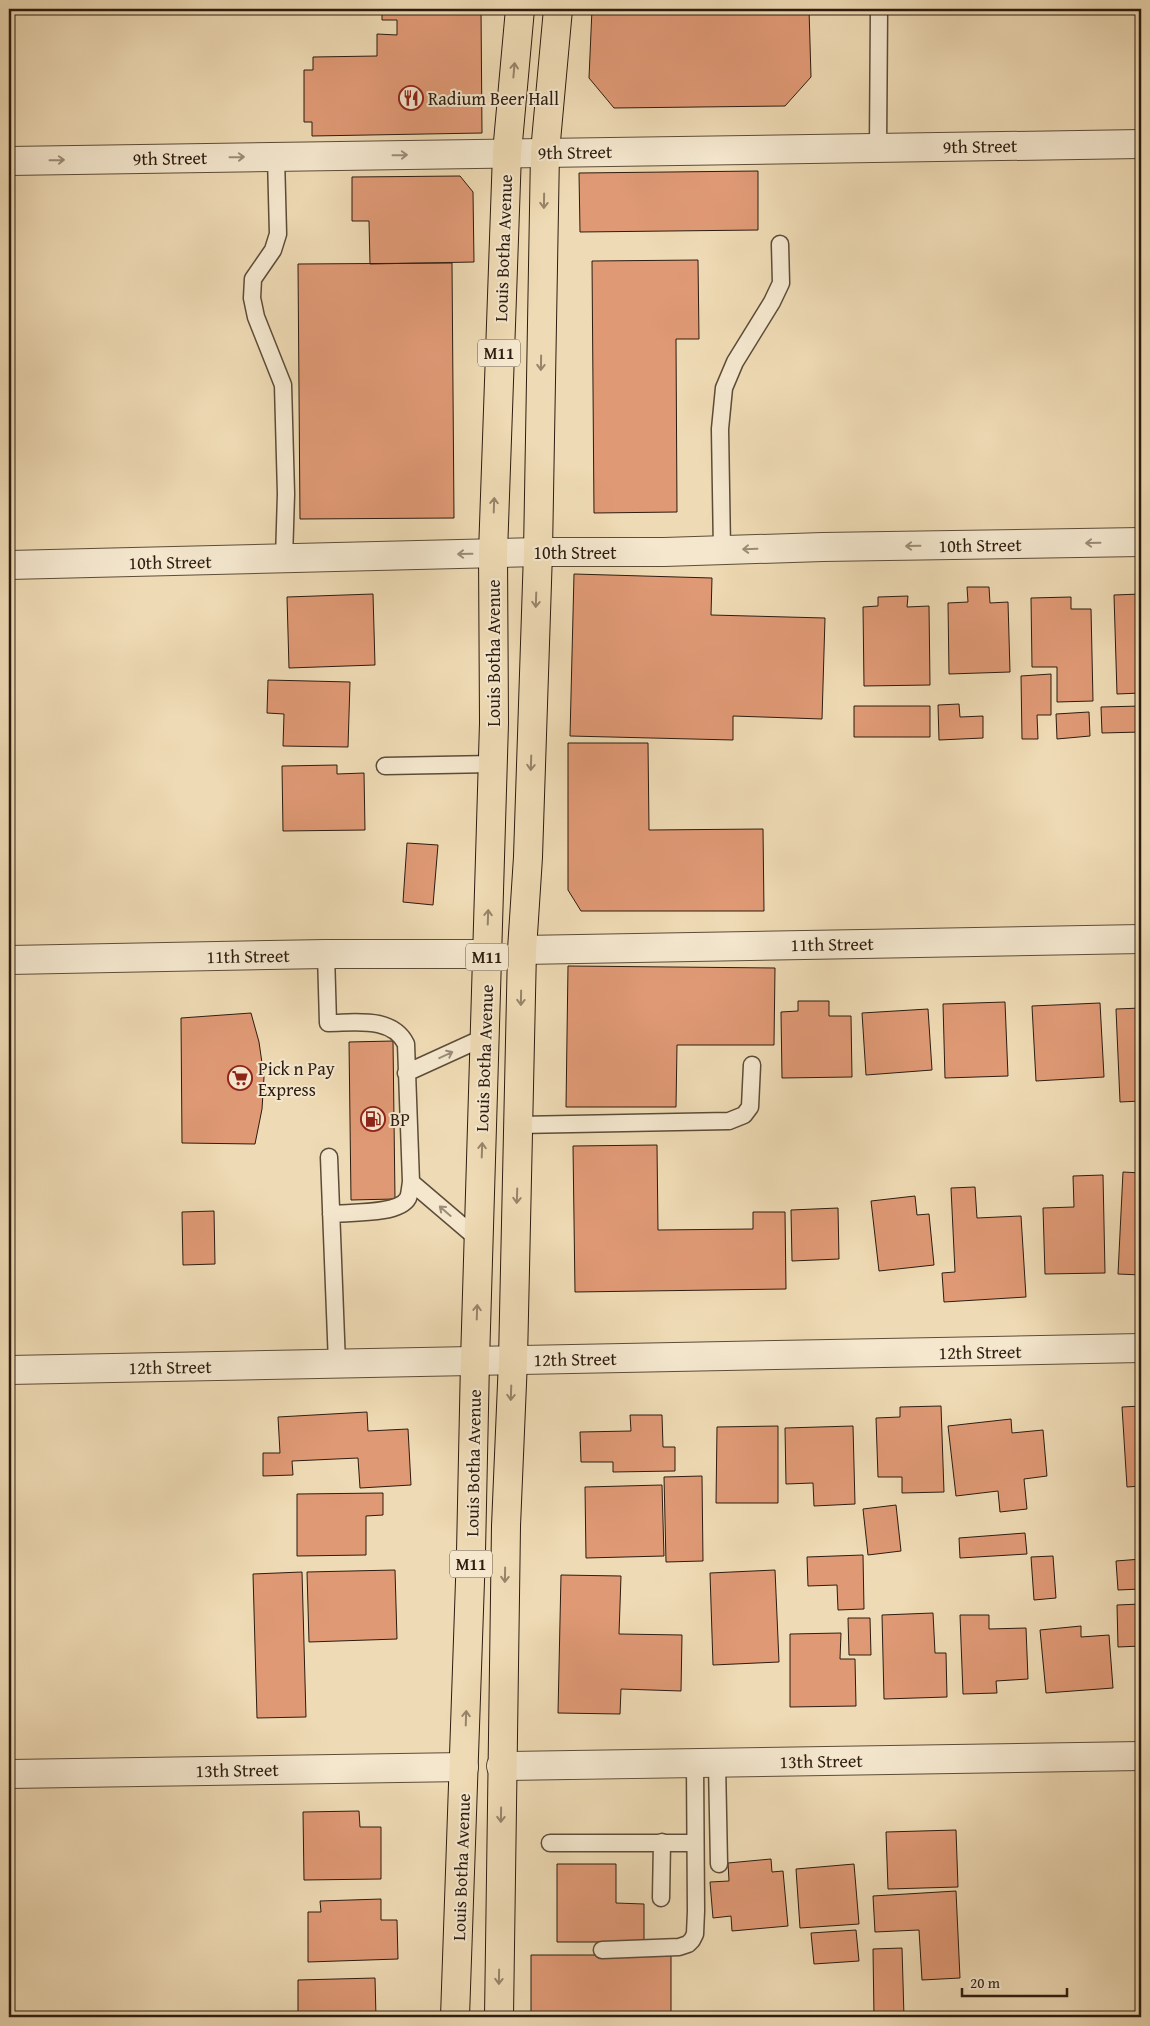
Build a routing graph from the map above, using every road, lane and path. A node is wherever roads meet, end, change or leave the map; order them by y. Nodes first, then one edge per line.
1 (520, 9) edge
2 (558, 9) edge
3 (879, 9) edge
4 (1141, 144) edge
5 (878, 148) junction
6 (545, 152) junction
7 (507, 153) junction
8 (276, 157) junction
9 (9, 161) edge
10 (780, 244) dead end
11 (1141, 542) edge
12 (722, 550) junction
13 (538, 552) junction
14 (493, 553) junction
15 (284, 559) junction
16 (9, 565) edge
17 (493, 764) junction
18 (385, 766) dead end
19 (1141, 939) edge
20 (522, 950) junction
21 (326, 954) junction
22 (487, 954) junction
23 (9, 960) edge
24 (485, 1037) junction
25 (752, 1065) dead end
26 (406, 1073) junction
27 (518, 1125) junction
28 (329, 1157) dead end
29 (411, 1182) junction
30 (331, 1214) junction
31 (479, 1240) junction
32 (1141, 1348) edge
33 (513, 1360) junction
34 (475, 1361) junction
35 (337, 1364) junction
36 (9, 1370) edge
37 (1141, 1756) edge
38 (706, 1763) junction
39 (464, 1766) junction
40 (501, 1766) junction
41 (9, 1774) edge
42 (662, 1842) junction
43 (550, 1843) dead end
44 (694, 1843) junction
45 (719, 1864) dead end
46 (661, 1898) dead end
47 (602, 1950) dead end
48 (455, 2017) edge
49 (499, 2017) edge

7 -> 1 main road, Louis Botha Avenue / M11
2 - 6 main road, Louis Botha Avenue / M11
3 - 5 lane
4 - 5 street, 9th Street
5 - 6 street, 9th Street
6 - 7 street, 9th Street
6 -> 13 main road, Louis Botha Avenue / M11
8 -> 7 street, 9th Street
14 -> 7 main road, Louis Botha Avenue / M11
9 -> 8 street, 9th Street
8 - 15 lane
10 - 12 lane
11 -> 12 street, 10th Street
12 - 13 street, 10th Street
13 - 14 street, 10th Street
13 -> 20 main road, Louis Botha Avenue / M11
14 -> 15 street, 10th Street
14 - 17 main road, Louis Botha Avenue / M11
15 - 16 street, 10th Street
17 - 18 lane
22 -> 17 main road, Louis Botha Avenue / M11
19 - 20 street, 11th Street
20 -> 27 main road, Louis Botha Avenue / M11
21 - 22 street, 11th Street
21 - 23 street, 11th Street
21 - 26 lane
22 - 24 main road, Louis Botha Avenue / M11
26 -> 24 lane
31 -> 24 main road, Louis Botha Avenue / M11
25 - 27 lane
26 - 29 lane
27 -> 33 main road, Louis Botha Avenue / M11
28 - 30 lane
29 - 30 lane
31 -> 29 lane
30 - 35 lane
34 -> 31 main road, Louis Botha Avenue / M11
32 - 33 street, 12th Street
33 - 34 street, 12th Street
33 -> 40 main road, Louis Botha Avenue / M11
34 - 35 street, 12th Street
39 -> 34 main road, Louis Botha Avenue / M11
35 - 36 street, 12th Street
37 - 38 street, 13th Street
38 - 40 street, 13th Street
38 - 44 lane
38 - 45 lane
39 - 41 street, 13th Street
39 - 48 main road, Louis Botha Avenue / M11
40 -> 49 main road, Louis Botha Avenue / M11
42 - 43 lane
42 - 44 lane
42 - 46 lane
44 - 47 lane

